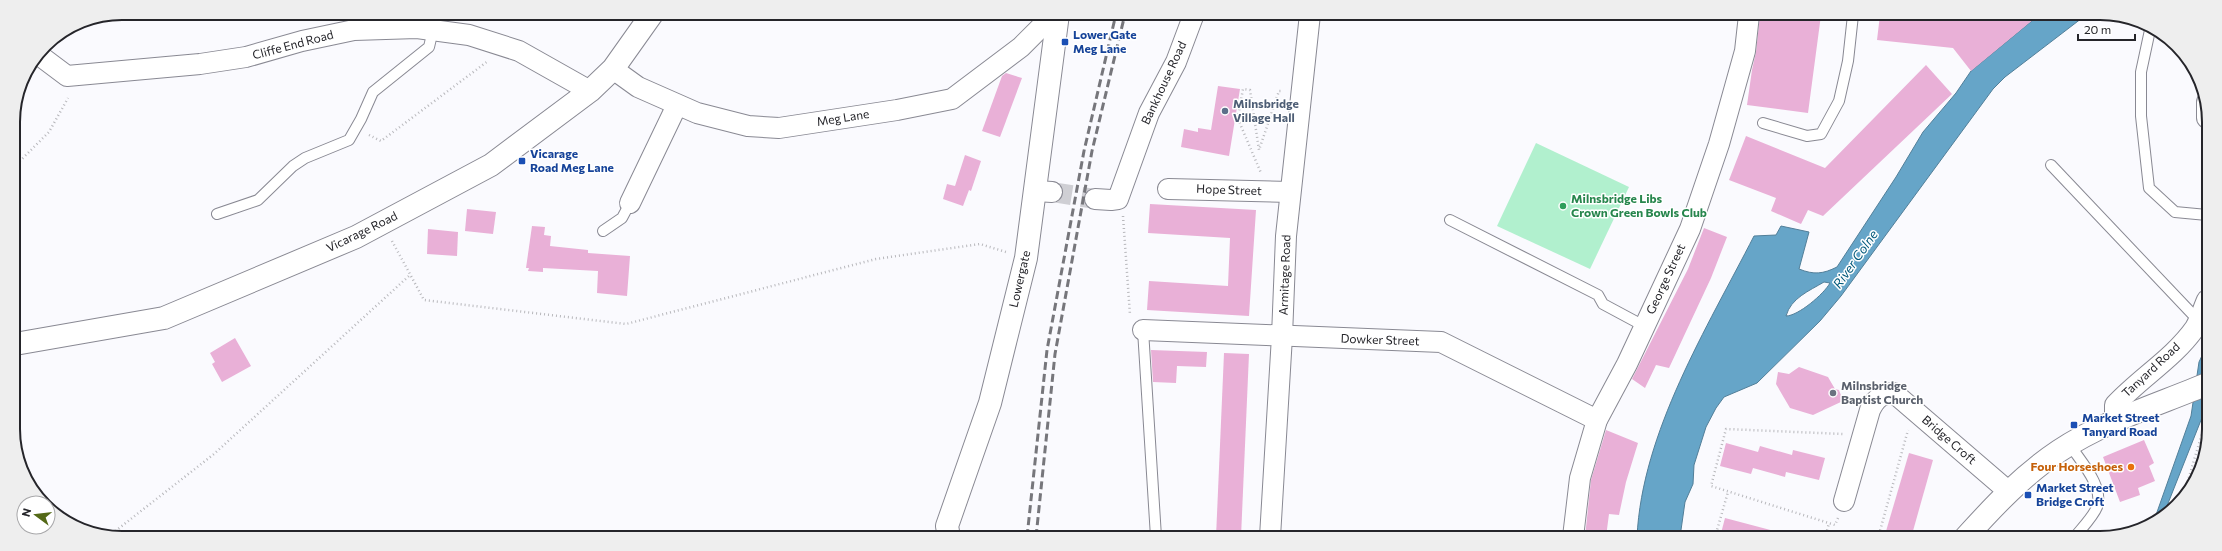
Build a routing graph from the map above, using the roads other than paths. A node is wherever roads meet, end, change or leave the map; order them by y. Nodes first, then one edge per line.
1 (648, 20) edge
2 (1048, 20) edge
3 (1058, 20) edge
4 (1192, 20) edge
5 (1309, 20) edge
6 (1748, 20) edge
7 (1852, 20) edge
8 (433, 30) junction
9 (2149, 33) edge
10 (43, 58) edge
11 (613, 69) junction
12 (590, 91) junction
13 (677, 105) junction
14 (1763, 123) dead end
15 (2051, 165) dead end
16 (1168, 188) dead end
17 (1290, 192) junction
18 (1095, 199) tunnel mouth
19 (630, 203) joint
20 (217, 214) dead end
21 (2202, 215) edge
22 (1450, 220) dead end
23 (603, 231) dead end
24 (2202, 311) edge
25 (2198, 320) junction
26 (1644, 326) junction
27 (1143, 330) joint
28 (1282, 336) junction
29 (20, 343) edge
30 (2202, 386) edge
31 (1597, 420) junction
32 (2114, 422) junction
33 (2070, 445) junction
34 (2008, 491) junction
35 (1844, 501) road end
36 (948, 531) edge
37 (1156, 531) edge
38 (1270, 531) edge
39 (1574, 531) edge
40 (1971, 531) edge
41 (2079, 531) edge

1 - 11 street, Vicarage Road
2 - 13 street, Meg Lane
3 - 36 street, Lowergate
4 - 18 street, Bankhouse Road
5 - 17 street, Armitage Road
6 - 26 street, George Street
7 - 14 lane
8 - 10 street, Cliffe End Road
8 - 12 street, Cliffe End Road
8 - 20 lane
9 - 21 lane
11 - 12 street, Vicarage Road
11 - 13 street, Meg Lane
12 - 29 street, Vicarage Road
13 - 19 street
15 - 25 lane
16 - 17 street, Hope Street
17 - 28 street, Armitage Road
19 - 23 lane
22 - 26 lane
24 - 25 street, Tanyard Road
25 - 32 street, Tanyard Road
26 - 31 street, George Street
27 - 28 street, Dowker Street
27 - 37 lane
28 - 31 street, Dowker Street
28 - 38 street, Armitage Road
30 - 32 street
31 - 39 street, George Street
32 - 33 street
33 - 34 street
33 - 41 lane
34 - 35 street, Bridge Croft
34 - 40 street

